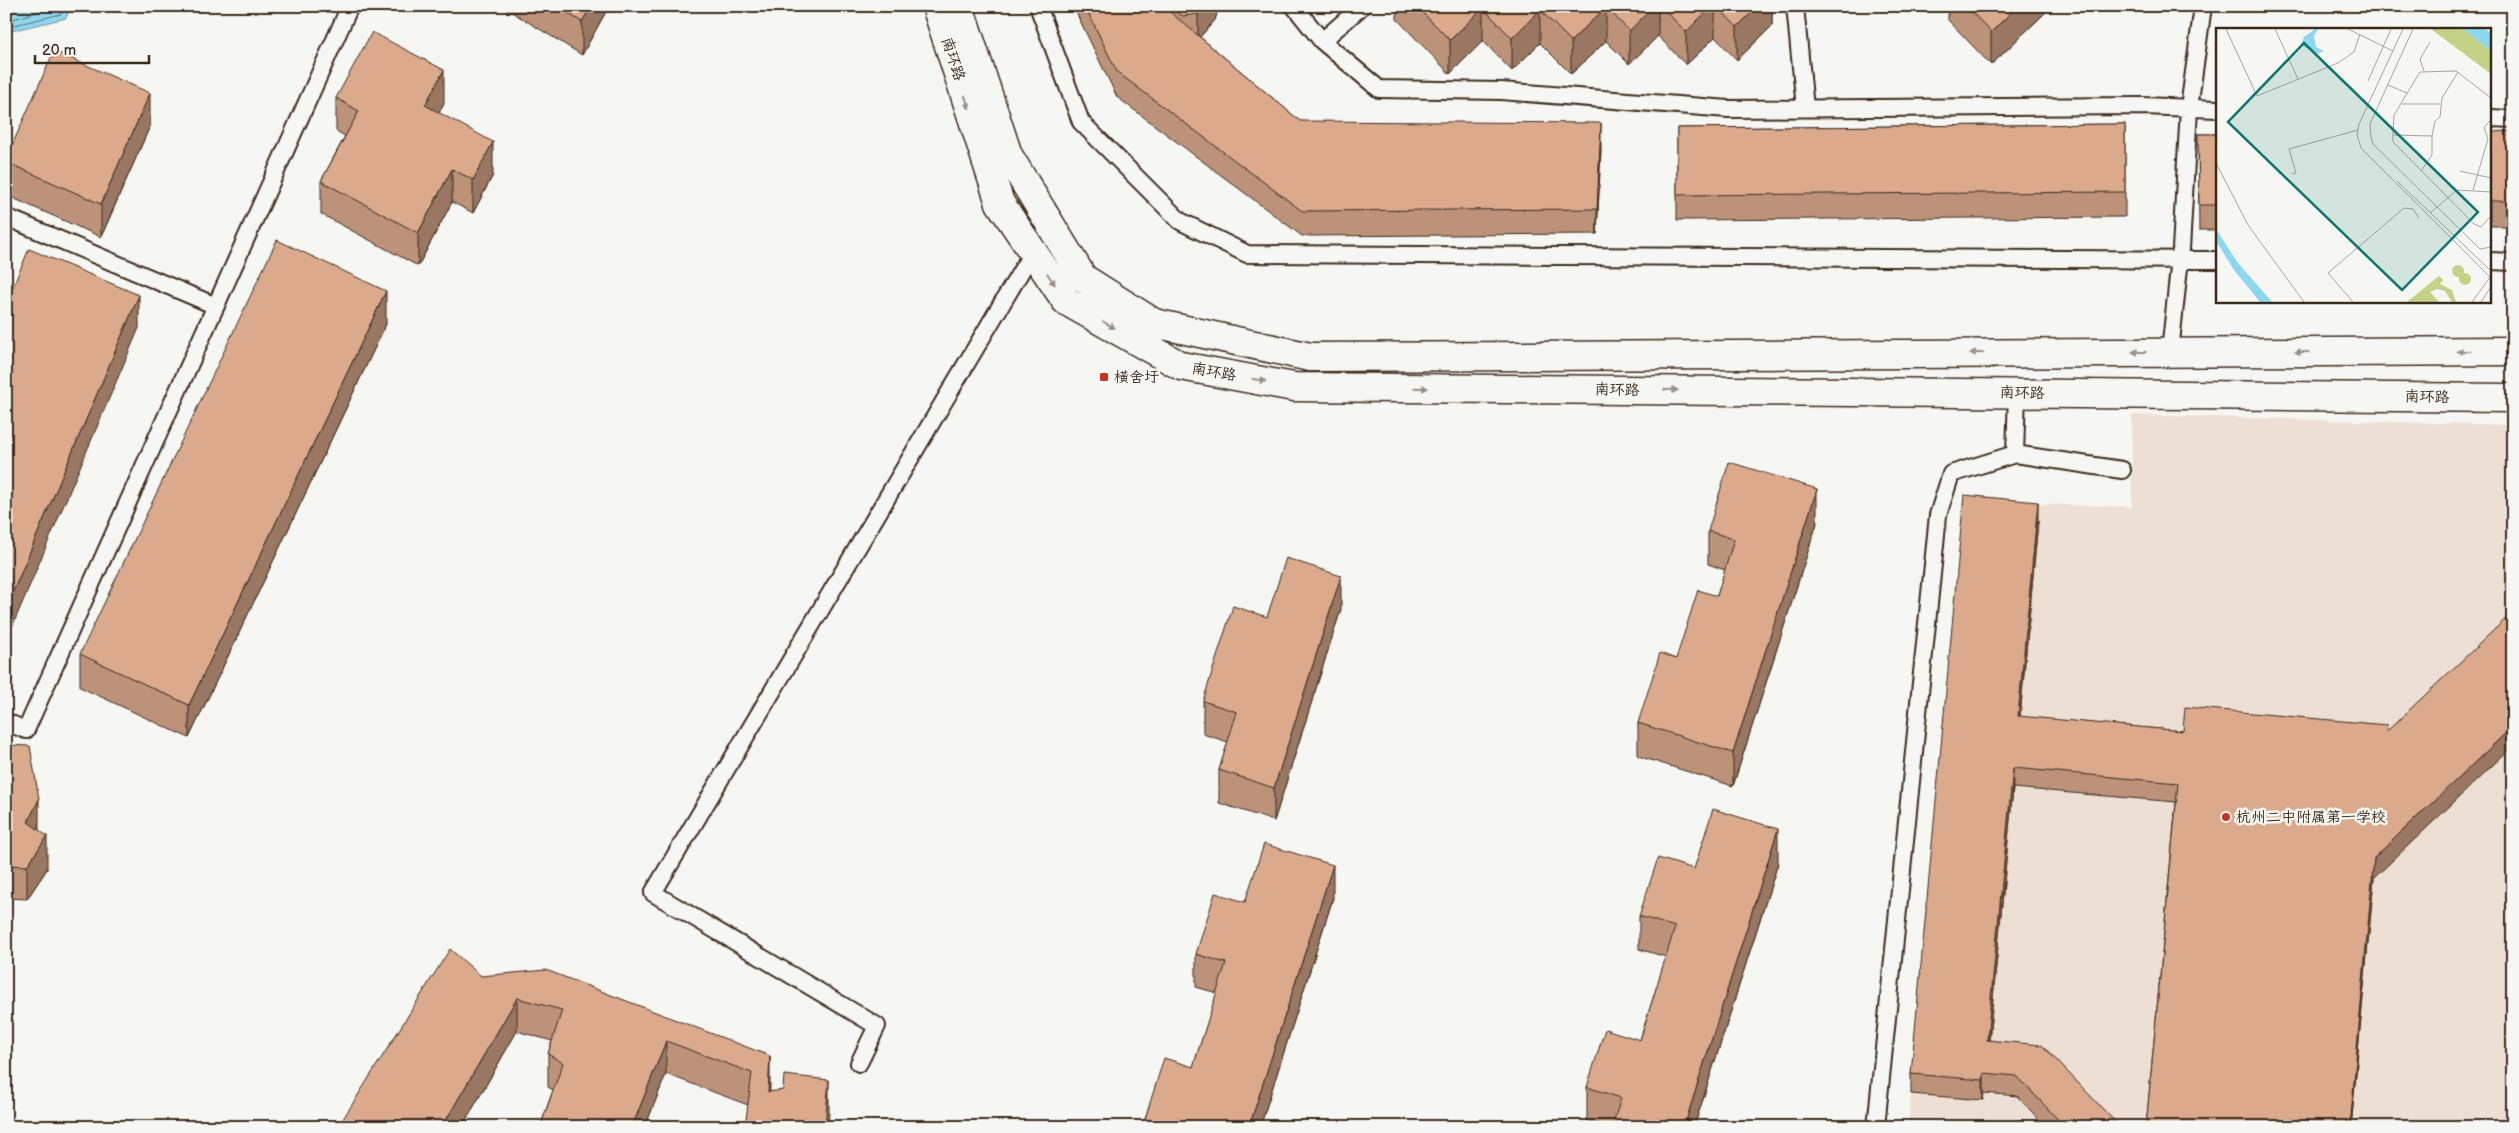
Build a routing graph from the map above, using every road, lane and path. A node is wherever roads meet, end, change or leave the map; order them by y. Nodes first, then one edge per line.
1 (350, 6) edge
2 (936, 6) edge
3 (959, 6) edge
4 (1038, 6) edge
5 (1294, 6) edge
6 (1362, 6) edge
7 (1795, 6) edge
8 (2203, 6) edge
9 (1322, 42) junction
10 (1805, 108) junction
11 (2189, 108) junction
12 (2216, 109) edge
13 (2492, 118) edge
14 (2513, 119) edge
15 (6, 218) edge
16 (1032, 251) junction
17 (2180, 260) junction
18 (2216, 260) edge
19 (2492, 262) edge
20 (2513, 262) edge
21 (216, 306) junction
22 (2513, 351) edge
23 (2170, 352) junction
24 (2017, 393) junction
25 (2513, 398) edge
26 (2015, 454) junction
27 (2122, 470) dead end
28 (6, 722) edge
29 (859, 1063) dead end
30 (1876, 1127) edge

1 - 21 lane
2 -> 16 main road, 南环路
23 -> 3 main road, 南环路
4 - 17 lane
5 - 9 lane
6 - 9 lane
7 - 10 lane
8 - 11 lane
9 - 10 lane
10 - 11 lane
11 - 12 lane
11 - 17 lane
13 - 14 lane
15 - 21 lane
16 -> 24 main road, 南环路
16 - 29 lane
17 - 18 lane
17 - 23 lane
19 - 20 lane
21 - 28 lane
22 -> 23 main road, 南环路
24 - 25 main road, 南环路
24 - 26 lane
26 - 27 lane
26 - 30 lane

